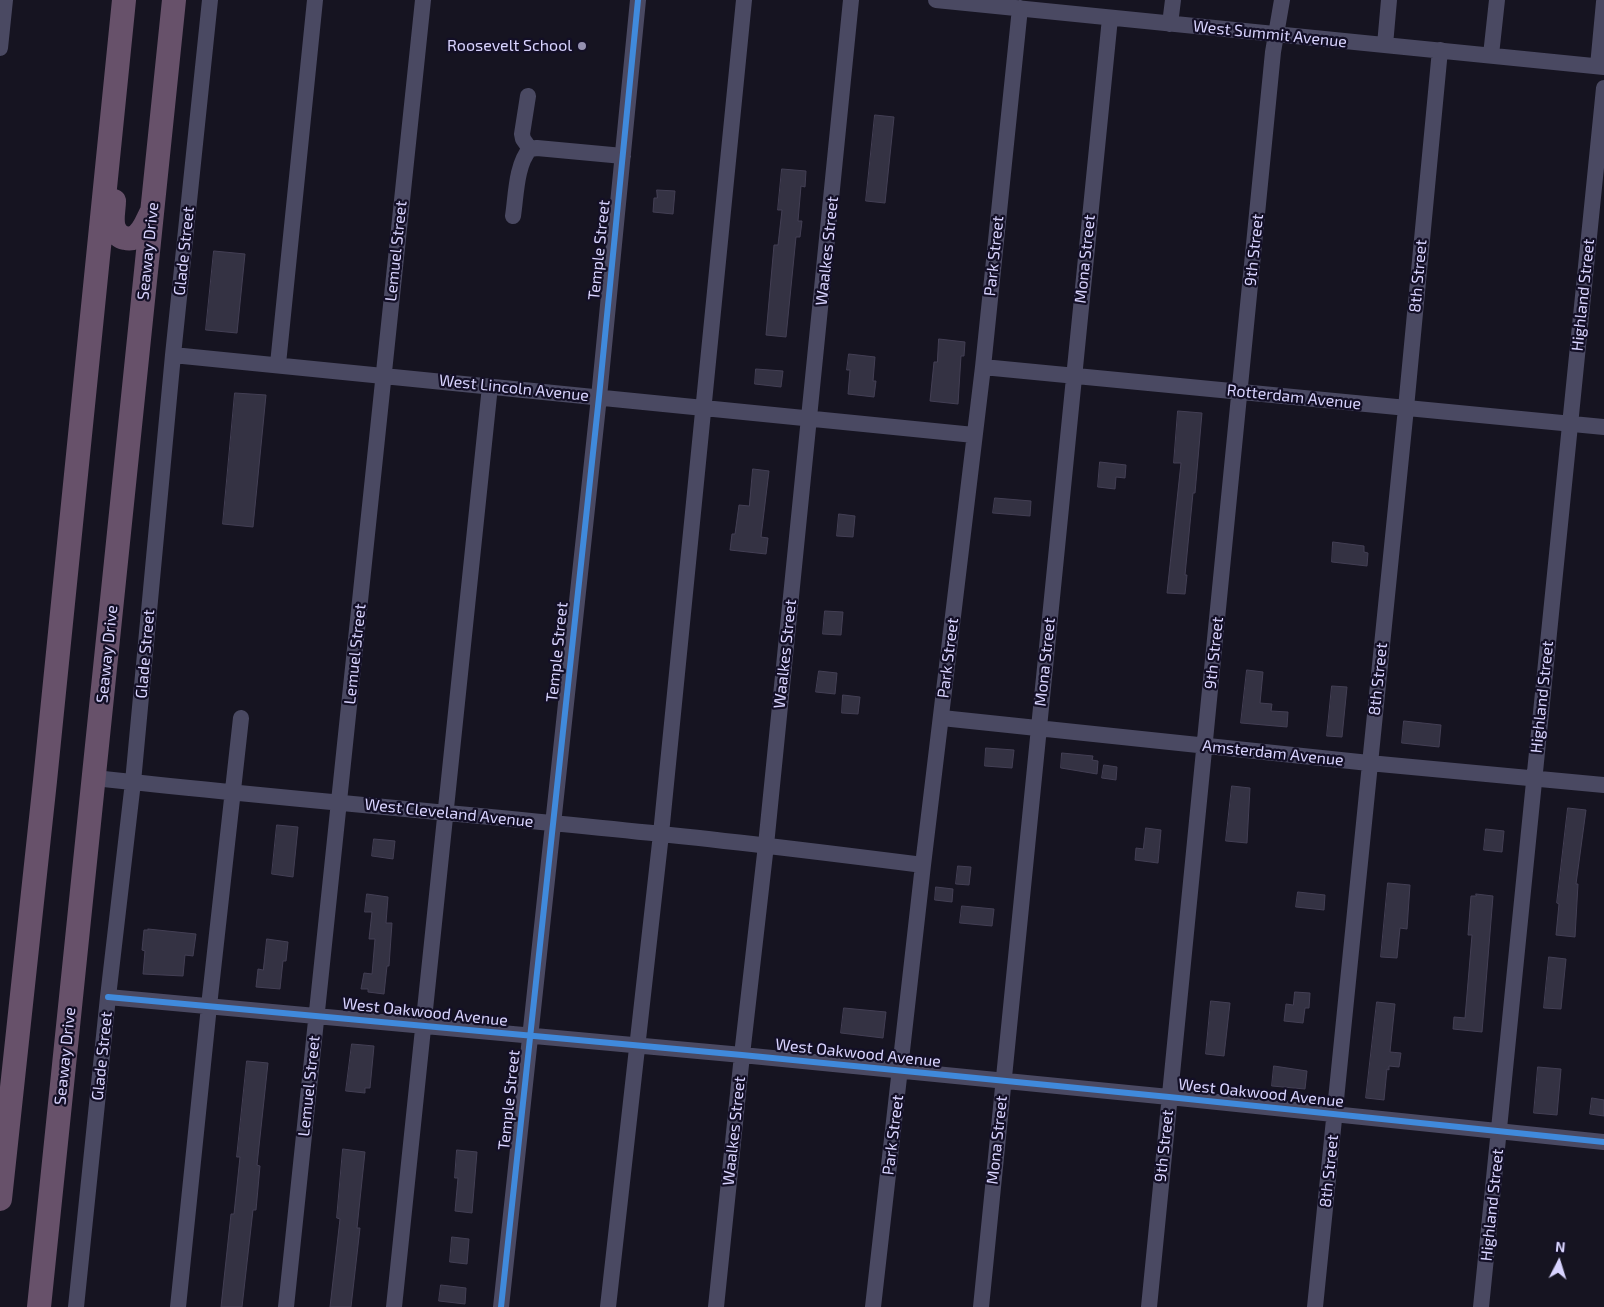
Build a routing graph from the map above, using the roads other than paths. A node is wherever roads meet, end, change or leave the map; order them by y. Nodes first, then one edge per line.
1 (5, 0) edge
2 (124, 0) edge
3 (134, 0) edge
4 (164, 0) edge
5 (174, 0) edge
6 (210, 0) edge
7 (315, 0) edge
8 (423, 0) edge
9 (638, 0) edge
10 (744, 0) edge
11 (852, 0) edge
12 (936, 0) edge
13 (1173, 0) edge
14 (1282, 0) edge
15 (1389, 0) edge
16 (1497, 0) edge
17 (959, 1) edge
18 (1604, 2) edge
19 (1067, 7) edge
20 (1020, 8) junction
21 (1110, 18) junction
22 (1170, 24) junction
23 (1278, 34) junction
24 (1385, 45) junction
25 (0, 48) edge
26 (1440, 50) junction
27 (1491, 55) junction
28 (1601, 66) edge
29 (1604, 88) edge
30 (528, 96) dead end
31 (159, 138) junction
32 (530, 149) junction
33 (623, 156) junction
34 (151, 214) junction
35 (513, 216) dead end
36 (173, 354) junction
37 (278, 364) junction
38 (983, 367) junction
39 (383, 376) junction
40 (1073, 376) junction
41 (490, 386) junction
42 (1240, 392) junction
43 (599, 397) junction
44 (704, 408) junction
45 (1406, 408) junction
46 (810, 418) junction
47 (1570, 424) junction
48 (1604, 428) edge
49 (974, 435) junction
50 (241, 718) dead end
51 (942, 718) junction
52 (1038, 729) junction
53 (1205, 746) junction
54 (1369, 763) junction
55 (95, 778) junction
56 (1534, 778) junction
57 (133, 782) junction
58 (1604, 785) edge
59 (233, 794) junction
60 (339, 802) junction
61 (445, 813) junction
62 (552, 823) junction
63 (661, 834) junction
64 (766, 845) junction
65 (923, 865) junction
66 (108, 997) junction
67 (209, 1006) junction
68 (317, 1015) junction
69 (424, 1026) junction
70 (529, 1036) junction
71 (637, 1046) junction
72 (742, 1055) junction
73 (900, 1072) junction
74 (1002, 1082) junction
75 (1169, 1097) junction
76 (1335, 1114) junction
77 (1499, 1131) junction
78 (1604, 1142) edge
79 (0, 1199) edge
80 (39, 1307) edge
81 (76, 1307) edge
82 (178, 1307) edge
83 (286, 1307) edge
84 (394, 1307) edge
85 (501, 1307) edge
86 (608, 1307) edge
87 (716, 1307) edge
88 (873, 1307) edge
89 (981, 1307) edge
90 (1148, 1307) edge
91 (1315, 1307) edge
92 (1482, 1307) edge

1 - 25 street
2 - 79 highway
3 - 34 highway
4 - 31 highway
5 - 31 highway, Seaway Drive
6 - 36 street, Glade Street
7 - 37 street
8 - 39 street, Lemuel Street
9 - 33 street, Temple Street
10 - 44 street
11 - 46 street, Waalkes Street
12 - 17 street, West Summit Avenue
13 - 22 street
14 - 23 street, 9th Street
15 - 24 street
16 - 27 street
17 - 20 street, West Summit Avenue
18 - 28 street
19 - 20 street, West Summit Avenue
19 - 21 street, West Summit Avenue
20 - 38 street, Park Street
21 - 22 street, West Summit Avenue
21 - 40 street, Mona Street
22 - 23 street, West Summit Avenue
23 - 24 street, West Summit Avenue
23 - 42 street, 9th Street
24 - 26 street, West Summit Avenue
26 - 27 street, West Summit Avenue
26 - 45 street, 8th Street
27 - 28 street, West Summit Avenue
29 - 47 street, Highland Street
30 - 32 street
31 - 34 highway, Seaway Drive
32 - 33 street
32 - 35 street
33 - 43 street, Temple Street
34 - 55 highway, Seaway Drive
36 - 37 street, West Lincoln Avenue
36 - 57 street, Glade Street
37 - 39 street, West Lincoln Avenue
38 - 40 street, Rotterdam Avenue
38 - 49 street, Park Street
39 - 41 street, West Lincoln Avenue
39 - 60 street, Lemuel Street
40 - 42 street, Rotterdam Avenue
40 - 52 street, Mona Street
41 - 43 street, West Lincoln Avenue
41 - 61 street
42 - 45 street, Rotterdam Avenue
42 - 53 street, 9th Street
43 - 44 street, West Lincoln Avenue
43 - 62 street, Temple Street
44 - 46 street, West Lincoln Avenue
44 - 63 street
45 - 47 street, Rotterdam Avenue
45 - 54 street, 8th Street
46 - 49 street, West Lincoln Avenue
46 - 64 street, Waalkes Street
47 - 48 street, Rotterdam Avenue
47 - 56 street, Highland Street
49 - 51 street, Park Street
50 - 59 street
51 - 52 street, Amsterdam Avenue
51 - 65 street, Park Street
52 - 53 street, Amsterdam Avenue
52 - 74 street, Mona Street
53 - 54 street, Amsterdam Avenue
53 - 75 street, 9th Street
54 - 56 street, Amsterdam Avenue
54 - 76 street, 8th Street
55 - 57 street, West Cleveland Avenue
55 - 80 highway, Seaway Drive
56 - 58 street, Amsterdam Avenue
56 - 77 street, Highland Street
57 - 59 street, West Cleveland Avenue
57 - 66 street, Glade Street
59 - 60 street, West Cleveland Avenue
59 - 67 street
60 - 61 street, West Cleveland Avenue
60 - 68 street, Lemuel Street
61 - 62 street, West Cleveland Avenue
61 - 69 street
62 - 63 street, West Cleveland Avenue
62 - 70 street, Temple Street
63 - 64 street, West Cleveland Avenue
63 - 71 street
64 - 65 street, West Cleveland Avenue
64 - 72 street, Waalkes Street
65 - 73 street, Park Street
66 - 67 street, West Oakwood Avenue
66 - 81 street, Glade Street
67 - 68 street, West Oakwood Avenue
67 - 82 street
68 - 69 street, West Oakwood Avenue
68 - 83 street, Lemuel Street
69 - 70 street, West Oakwood Avenue
69 - 84 street
70 - 71 street, West Oakwood Avenue
70 - 85 street, Temple Street
71 - 72 street, West Oakwood Avenue
71 - 86 street
72 - 73 street, West Oakwood Avenue
72 - 87 street, Waalkes Street
73 - 74 street, West Oakwood Avenue
73 - 88 street, Park Street
74 - 75 street, West Oakwood Avenue
74 - 89 street, Mona Street
75 - 76 street, West Oakwood Avenue
75 - 90 street, 9th Street
76 - 77 street, West Oakwood Avenue
76 - 91 street, 8th Street
77 - 78 street, West Oakwood Avenue
77 - 92 street, Highland Street

